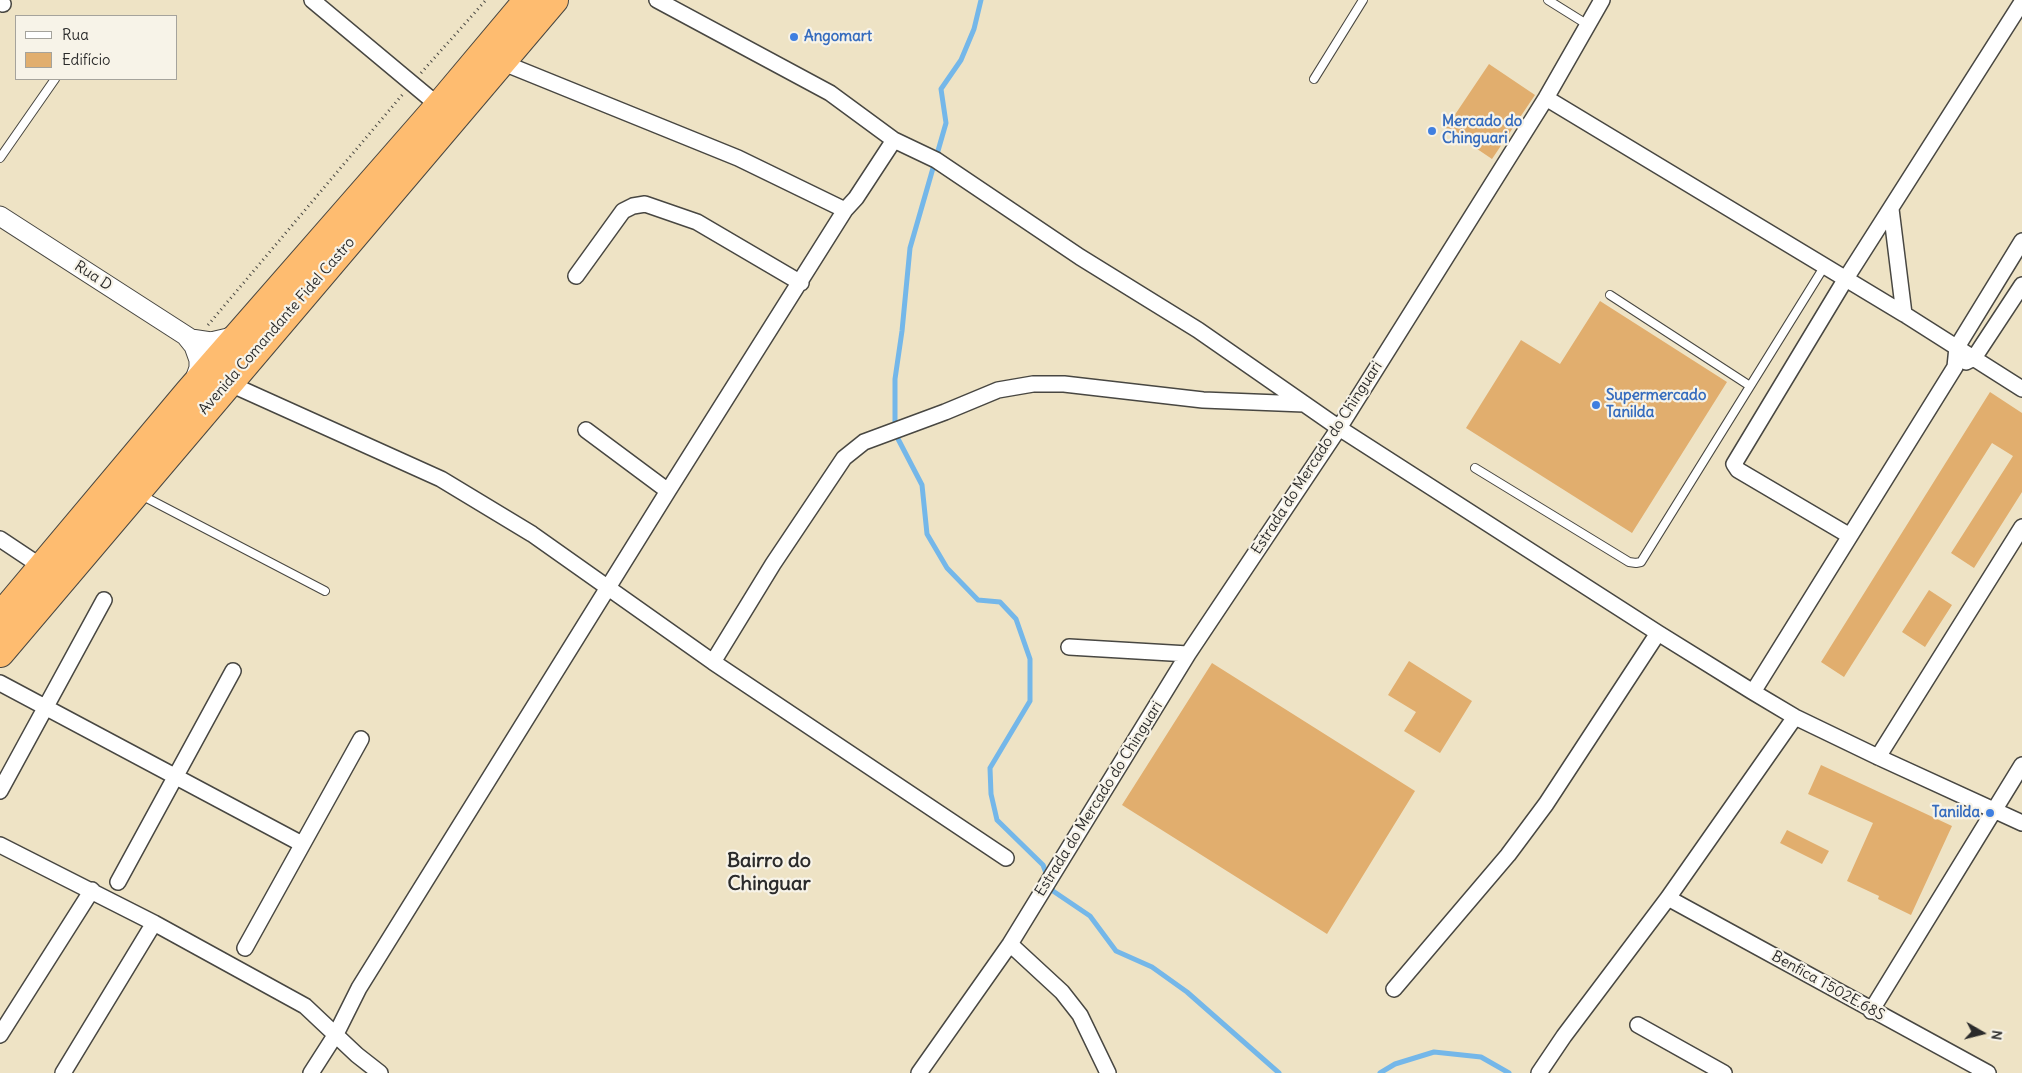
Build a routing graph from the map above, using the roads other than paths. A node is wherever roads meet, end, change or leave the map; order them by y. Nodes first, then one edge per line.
1 (312, 0) edge
2 (528, 0) edge
3 (554, 0) edge
4 (657, 0) edge
5 (1363, 0) edge
6 (1548, 0) edge
7 (1602, 0) edge
8 (2022, 2) edge
9 (1588, 25) junction
10 (502, 62) junction
11 (1314, 79) dead end
12 (54, 80) edge
13 (1546, 98) junction
14 (439, 106) junction
15 (894, 140) junction
16 (0, 158) edge
17 (1891, 209) junction
18 (846, 210) junction
19 (0, 216) edge
20 (2022, 240) edge
21 (1824, 267) junction
22 (576, 276) dead end
23 (1845, 280) junction
24 (800, 284) junction
25 (2022, 285) edge
26 (1610, 295) dead end
27 (1904, 314) junction
28 (244, 330) junction
29 (191, 338) junction
30 (1957, 347) junction
31 (1974, 358) junction
32 (1956, 367) junction
33 (228, 383) junction
34 (1750, 386) junction
35 (2021, 387) edge
36 (189, 392) junction
37 (1304, 404) junction
38 (1339, 428) junction
39 (586, 430) dead end
40 (1475, 468) dead end
41 (668, 491) junction
42 (136, 492) junction
43 (2022, 527) edge
44 (1850, 536) junction
45 (0, 540) edge
46 (42, 567) junction
47 (607, 588) junction
48 (325, 591) dead end
49 (104, 600) dead end
50 (0, 617) edge
51 (1658, 633) junction
52 (1069, 647) dead end
53 (0, 653) edge
54 (1188, 654) junction
55 (713, 662) junction
56 (234, 670) dead end
57 (0, 683) edge
58 (1753, 692) junction
59 (46, 707) junction
60 (1795, 717) junction
61 (361, 739) dead end
62 (1878, 757) junction
63 (2022, 765) edge
64 (176, 777) junction
65 (0, 790) edge
66 (1994, 809) junction
67 (2022, 823) edge
68 (302, 844) junction
69 (0, 845) edge
70 (1006, 858) dead end
71 (118, 882) dead end
72 (92, 890) junction
73 (1668, 898) junction
74 (154, 923) junction
75 (1010, 944) junction
76 (245, 948) dead end
77 (1394, 990) dead end
78 (1871, 1010) junction
79 (1638, 1025) dead end
80 (336, 1034) junction
81 (0, 1035) edge
82 (64, 1073) edge
83 (311, 1073) edge
84 (380, 1073) edge
85 (919, 1073) edge
86 (1108, 1073) edge
87 (1539, 1073) edge
88 (1724, 1073) edge
89 (1988, 1073) edge

1 - 14 street
2 - 14 highway, Avenida Comandante Fidel Castro
3 - 10 highway, Avenida Comandante Fidel Castro
4 - 15 street
5 - 11 lane
6 - 9 lane
7 - 9 street, Estrada do Mercado do Chinguari
8 - 17 street
9 - 13 street, Estrada do Mercado do Chinguari
10 - 18 street
10 - 33 highway, Avenida Comandante Fidel Castro
12 - 16 lane
13 - 21 street
13 - 38 street, Estrada do Mercado do Chinguari
14 - 28 highway, Avenida Comandante Fidel Castro
15 - 18 street
15 - 37 street
17 - 23 street
17 - 27 street
18 - 24 street
19 - 29 street, Rua D
20 - 30 street
21 - 23 street
21 - 34 lane
22 - 24 street
23 - 27 street
23 - 44 street
24 - 41 street
25 - 31 street
26 - 34 lane
27 - 30 street
28 - 29 street
28 - 36 highway, Avenida Comandante Fidel Castro
29 - 36 street, Rua D
30 - 31 street
30 - 32 street
31 - 32 street
31 - 35 street
32 - 44 street
33 - 42 highway, Avenida Comandante Fidel Castro
33 - 47 street
34 - 40 lane
36 - 46 highway, Avenida Comandante Fidel Castro
37 - 38 street
37 - 55 street
38 - 51 street
38 - 54 street, Estrada do Mercado do Chinguari
39 - 41 street
41 - 47 street
42 - 48 lane
42 - 53 highway, Avenida Comandante Fidel Castro
43 - 62 street
44 - 58 street
45 - 46 street
46 - 50 highway, Avenida Comandante Fidel Castro
47 - 55 street
47 - 80 street
49 - 59 street
51 - 58 street
51 - 77 street
52 - 54 street
54 - 75 street, Estrada do Mercado do Chinguari
55 - 70 street
56 - 64 street
57 - 59 street
58 - 60 street
59 - 64 street
59 - 65 street
60 - 62 street
60 - 73 street
61 - 68 street
62 - 66 street
63 - 66 street
64 - 68 street
64 - 71 street
66 - 67 street
66 - 78 street
68 - 76 street
69 - 72 street
72 - 74 street
72 - 81 street
73 - 78 street, Benfica T502E.68S
73 - 87 street
74 - 80 street
74 - 82 street
75 - 85 street, Estrada do Mercado do Chinguari
75 - 86 street
78 - 89 street, Benfica T502E.68S
79 - 88 street
80 - 83 street
80 - 84 street

